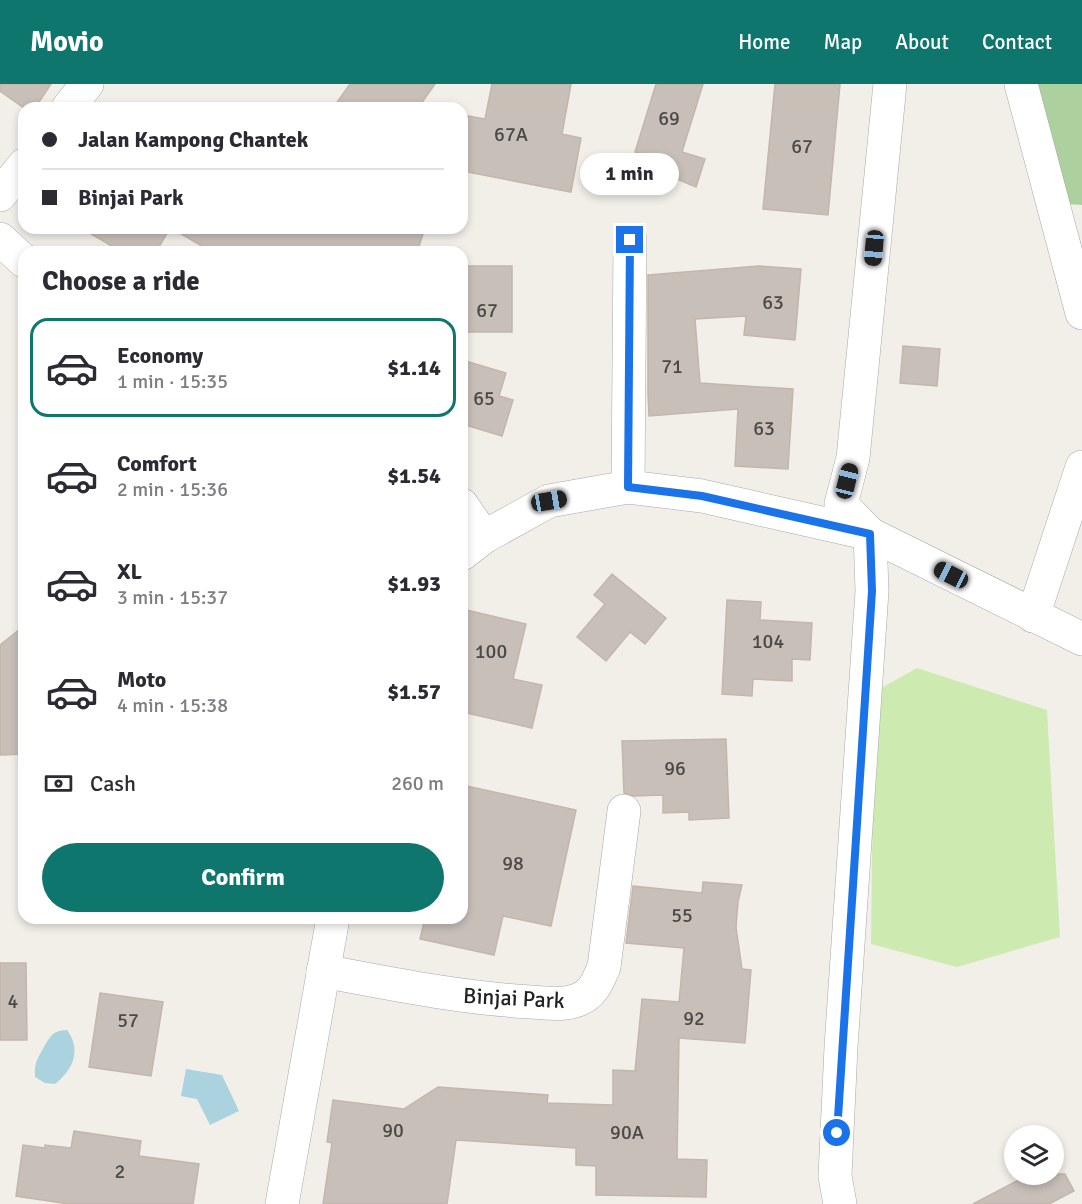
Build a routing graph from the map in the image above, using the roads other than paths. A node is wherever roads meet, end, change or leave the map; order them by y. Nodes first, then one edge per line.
1 (87, 84) edge
2 (890, 84) edge
3 (1021, 84) edge
4 (73, 102) edge
5 (18, 172) edge
6 (0, 195) edge
7 (0, 239) edge
8 (630, 240) dead end
9 (18, 256) edge
10 (1082, 313) edge
11 (1082, 467) edge
12 (628, 487) junction
13 (468, 527) edge
14 (870, 534) junction
15 (473, 546) edge
16 (1033, 616) junction
17 (1082, 639) edge
18 (624, 811) dead end
19 (332, 924) edge
20 (323, 971) junction
21 (282, 1204) edge
22 (840, 1204) edge

1 - 4 street
2 - 14 street
3 - 10 street
5 - 6 street
7 - 9 street
8 - 12 street
11 - 16 street
12 - 14 street
12 - 15 street
13 - 15 street
14 - 16 street
14 - 22 street
16 - 17 street
18 - 20 street, Binjai Park
19 - 20 street
20 - 21 street

